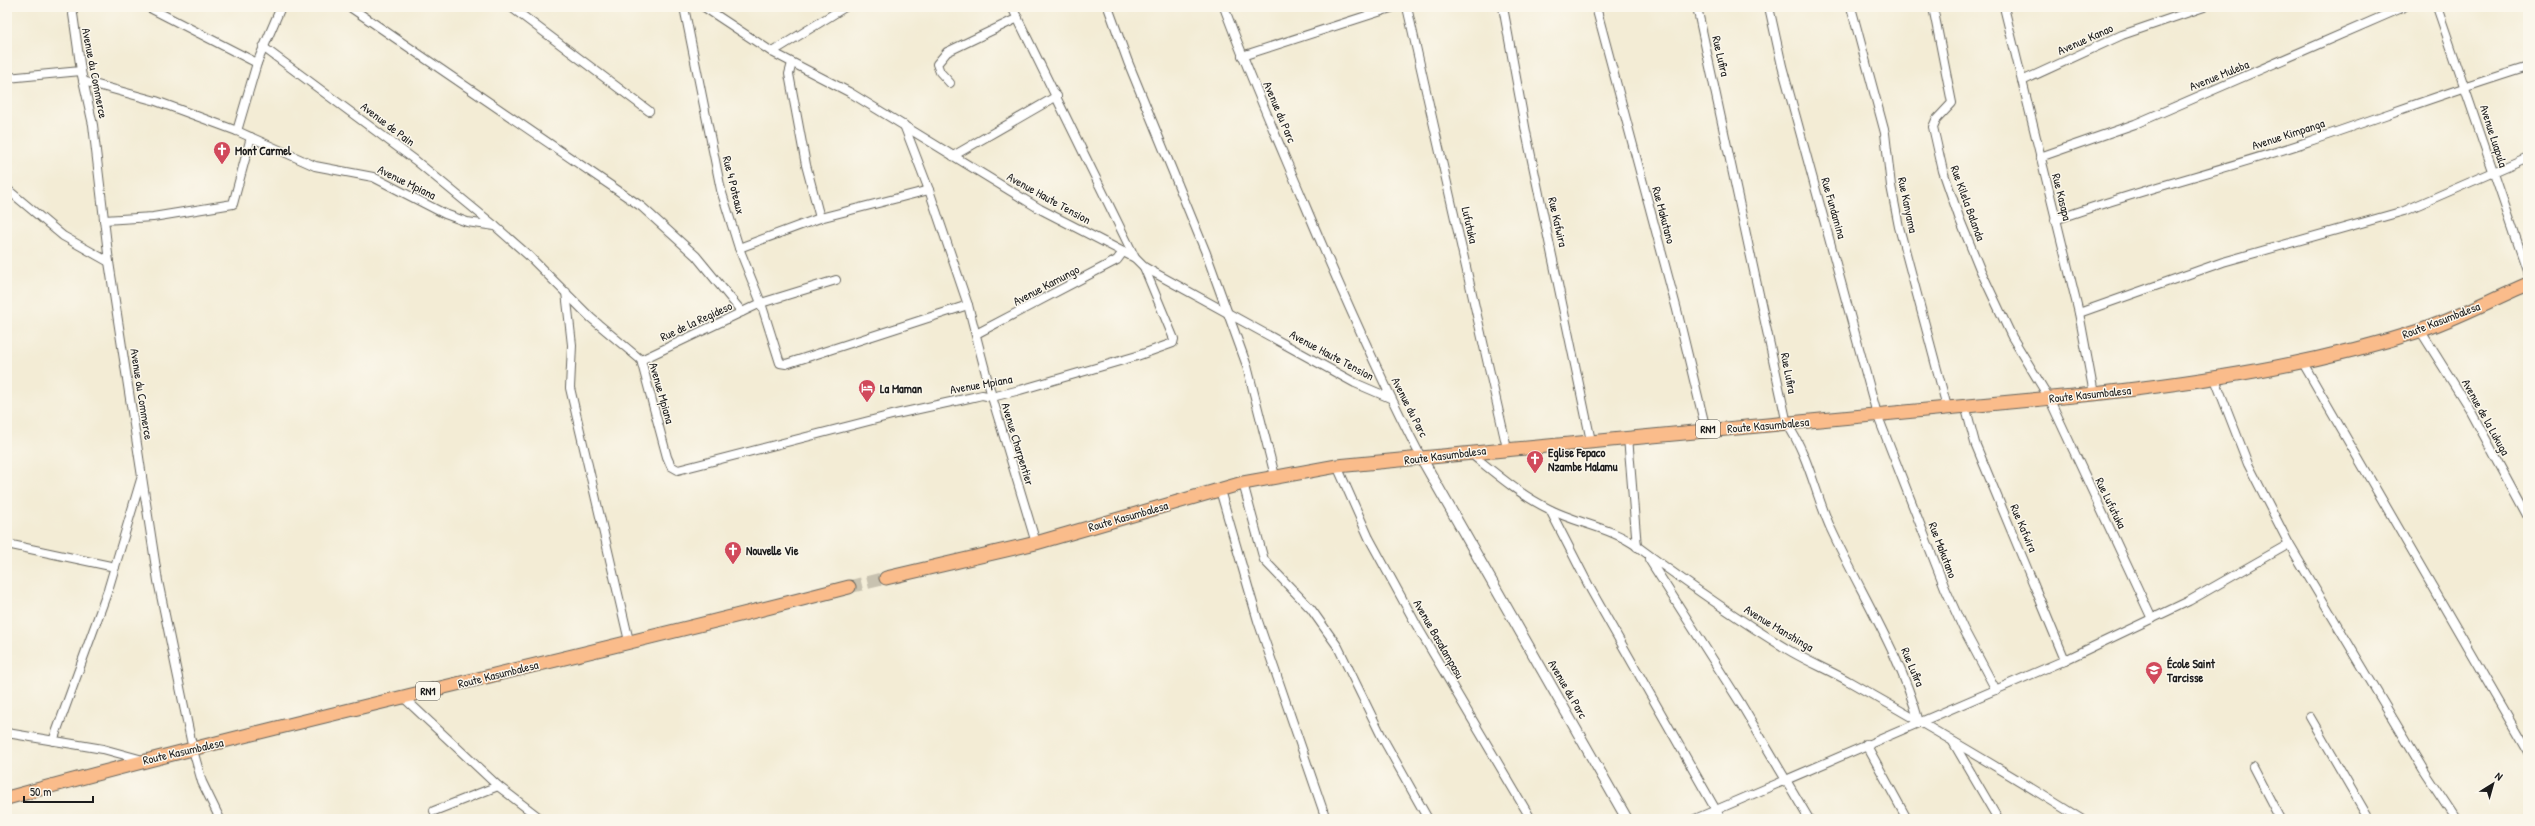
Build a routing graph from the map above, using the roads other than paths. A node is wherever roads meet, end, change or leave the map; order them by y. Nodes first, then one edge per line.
1 (72, 7) edge
2 (148, 7) edge
3 (281, 7) edge
4 (350, 7) edge
5 (511, 7) edge
6 (684, 7) edge
7 (704, 7) edge
8 (845, 7) edge
9 (1012, 7) edge
10 (1108, 7) edge
11 (1224, 7) edge
12 (1394, 7) edge
13 (1407, 7) edge
14 (1504, 7) edge
15 (1596, 7) edge
16 (1697, 7) edge
17 (1769, 7) edge
18 (1850, 7) edge
19 (1933, 7) edge
20 (2004, 7) edge
21 (2204, 7) edge
22 (2404, 7) edge
23 (2437, 7) edge
24 (1018, 18) junction
25 (263, 47) junction
26 (772, 52) junction
27 (1242, 56) junction
28 (792, 63) junction
29 (257, 64) junction
30 (2528, 67) edge
31 (81, 71) junction
32 (7, 78) edge
33 (83, 81) junction
34 (2022, 81) junction
35 (950, 83) dead end
36 (2465, 86) junction
37 (1057, 96) junction
38 (650, 111) dead end
39 (904, 125) junction
40 (237, 131) junction
41 (251, 138) junction
42 (953, 156) junction
43 (2040, 157) junction
44 (2528, 157) edge
45 (2493, 171) junction
46 (7, 189) edge
47 (929, 190) junction
48 (820, 218) junction
49 (104, 220) junction
50 (2055, 220) junction
51 (495, 226) junction
52 (739, 248) junction
53 (1124, 252) junction
54 (1136, 258) junction
55 (109, 262) junction
56 (1144, 267) junction
57 (2528, 273) edge
58 (836, 280) dead end
59 (2528, 284) edge
60 (566, 292) junction
61 (761, 303) junction
62 (968, 305) junction
63 (1225, 310) junction
64 (742, 312) junction
65 (2079, 313) junction
66 (2420, 330) junction
67 (976, 334) junction
68 (641, 360) junction
69 (2303, 363) junction
70 (2214, 379) junction
71 (2094, 394) junction
72 (992, 397) junction
73 (1390, 398) junction
74 (2049, 398) junction
75 (1965, 405) junction
76 (1947, 407) junction
77 (1877, 414) junction
78 (1787, 424) junction
79 (1706, 430) junction
80 (1628, 437) junction
81 (1591, 441) junction
82 (1507, 448) junction
83 (1470, 453) junction
84 (1422, 459) junction
85 (1337, 466) junction
86 (143, 474) junction
87 (1275, 476) junction
88 (1243, 483) junction
89 (1220, 490) junction
90 (1550, 510) junction
91 (2528, 517) edge
92 (1036, 543) junction
93 (7, 544) edge
94 (2289, 544) junction
95 (1637, 547) junction
96 (1646, 555) junction
97 (115, 566) junction
98 (886, 578) tunnel mouth
99 (849, 587) tunnel mouth
100 (2152, 619) junction
101 (629, 641) junction
102 (2065, 660) junction
103 (1996, 690) junction
104 (403, 697) junction
105 (2310, 717) dead end
106 (1919, 722) junction
107 (7, 733) edge
108 (53, 741) junction
109 (1952, 741) junction
110 (1866, 744) junction
111 (193, 750) junction
112 (2528, 752) edge
113 (145, 760) junction
114 (2253, 767) dead end
115 (1786, 780) junction
116 (498, 786) junction
117 (7, 798) edge
118 (434, 811) dead end
119 (1716, 811) junction
120 (220, 819) edge
121 (541, 819) edge
122 (1326, 819) edge
123 (1428, 819) edge
124 (1532, 819) edge
125 (1627, 819) edge
126 (1695, 819) edge
127 (1721, 819) edge
128 (1809, 819) edge
129 (1907, 819) edge
130 (1998, 819) edge
131 (2081, 819) edge
132 (2280, 819) edge
133 (2369, 819) edge
134 (2456, 819) edge

1 - 31 street, Avenue du Commerce
2 - 29 street
3 - 25 street
4 - 64 street
5 - 38 street
6 - 52 street, Rue 4 Poteaux
7 - 26 street, Avenue Haute Tension
8 - 26 street
9 - 24 street
10 - 63 street
11 - 27 street, Avenue du Parc
12 - 27 street
13 - 82 street, Lufutuka
14 - 81 street, Rue Kafwira
15 - 79 street, Rue Makutano
16 - 78 street, Rue Lufira
17 - 77 street, Rue Fundamina
18 - 76 street, Rue Kanyama
19 - 74 street, Rue Kilela Balanda
20 - 34 street, Rue Kasapa
21 - 34 street, Avenue Kanao
22 - 43 street, Avenue Muleba
23 - 36 street, Avenue Luapula
24 - 35 street
24 - 37 street
25 - 29 street
25 - 51 street, Avenue de Pain
26 - 28 street, Avenue Haute Tension
27 - 73 street, Avenue du Parc
28 - 39 street, Avenue Haute Tension
28 - 48 street
29 - 40 street
30 - 36 street, Avenue Kimpanga
31 - 32 street
31 - 33 street, Avenue du Commerce
33 - 40 street, Avenue Mpiana
33 - 49 street, Avenue du Commerce
34 - 43 street, Rue Kasapa
36 - 45 street, Avenue Luapula
36 - 50 street, Avenue Kimpanga
37 - 42 street
37 - 54 street
39 - 42 street, Avenue Haute Tension
39 - 47 street, Avenue Charpentier
40 - 41 street, Avenue Mpiana
41 - 49 street
41 - 51 street, Avenue Mpiana
42 - 53 street, Avenue Haute Tension
43 - 50 street, Rue Kasapa
44 - 45 street
45 - 57 street, Avenue Luapula
45 - 65 street
46 - 55 street
47 - 48 street
47 - 62 street, Avenue Charpentier
48 - 52 street
49 - 55 street, Avenue du Commerce
50 - 65 street, Rue Kasapa
51 - 60 street, Avenue Mpiana
52 - 61 street, Rue 4 Poteaux
53 - 54 street, Avenue Haute Tension
53 - 67 street, Avenue Kamungo
54 - 56 street, Avenue Haute Tension
55 - 86 street, Avenue du Commerce
56 - 63 street, Avenue Haute Tension
56 - 72 street, Avenue Mpiana
58 - 61 street, Rue de la Regideso
59 - 66 highway, Route Kasumbalesa / RN1
60 - 68 street, Avenue Mpiana
60 - 101 street
61 - 62 street, Rue 4 Poteaux
61 - 64 street, Rue de la Regideso
62 - 67 street, Avenue Charpentier
63 - 73 street, Avenue Haute Tension
63 - 87 street
64 - 68 street, Rue de la Regideso
65 - 71 street, Rue Kasapa
66 - 69 highway, Route Kasumbalesa / RN1
66 - 91 street, Avenue de la Lukuga
67 - 72 street, Avenue Charpentier
68 - 72 street, Avenue Mpiana
69 - 70 highway, Route Kasumbalesa / RN1
69 - 112 street
70 - 71 highway, Route Kasumbalesa / RN1
70 - 94 street
71 - 74 highway, Route Kasumbalesa / RN1
72 - 92 street, Avenue Charpentier
73 - 84 street, Avenue du Parc
74 - 75 highway, Route Kasumbalesa / RN1
74 - 100 street, Rue Lufutuka
75 - 76 highway, Route Kasumbalesa / RN1
75 - 102 street, Rue Kafwira
76 - 77 highway, Route Kasumbalesa / RN1
77 - 78 highway, Route Kasumbalesa / RN1
77 - 103 street, Rue Makutano
78 - 79 highway, Route Kasumbalesa / RN1
78 - 106 street, Rue Lufira
79 - 80 highway, Route Kasumbalesa / RN1
80 - 81 highway, Route Kasumbalesa / RN1
80 - 95 street
81 - 82 highway, Route Kasumbalesa / RN1
82 - 83 highway, Route Kasumbalesa / RN1
83 - 84 highway, Route Kasumbalesa / RN1
83 - 90 street, Avenue Manshinga
84 - 85 highway, Route Kasumbalesa / RN1
84 - 125 street, Avenue du Parc
85 - 87 highway, Route Kasumbalesa / RN1
85 - 124 street, Avenue Basalampasu
86 - 97 street
86 - 111 street, Avenue du Commerce
87 - 88 highway, Route Kasumbalesa / RN1
88 - 89 highway, Route Kasumbalesa / RN1
88 - 123 street
89 - 92 highway, Route Kasumbalesa / RN1
89 - 122 street
90 - 95 street, Avenue Manshinga
90 - 119 street
92 - 98 highway, Route Kasumbalesa / RN1
93 - 97 street
94 - 100 street
94 - 134 street
95 - 96 street, Avenue Manshinga
96 - 106 street, Avenue Manshinga
96 - 115 street
97 - 108 street
99 - 101 highway, Route Kasumbalesa / RN1
100 - 102 street
101 - 104 highway, Route Kasumbalesa / RN1
102 - 103 street
103 - 106 street
104 - 111 highway, Route Kasumbalesa / RN1
104 - 116 street
105 - 133 street
106 - 109 street, Avenue Manshinga
106 - 110 street
107 - 108 street
108 - 113 street
109 - 130 street
109 - 131 street, Avenue Manshinga
110 - 115 street
110 - 129 street
111 - 113 highway, Route Kasumbalesa / RN1
111 - 120 street, Avenue du Commerce
113 - 117 highway, Route Kasumbalesa / RN1
114 - 132 street
115 - 119 street
115 - 128 street
116 - 118 street
116 - 121 street
119 - 126 street
119 - 127 street

